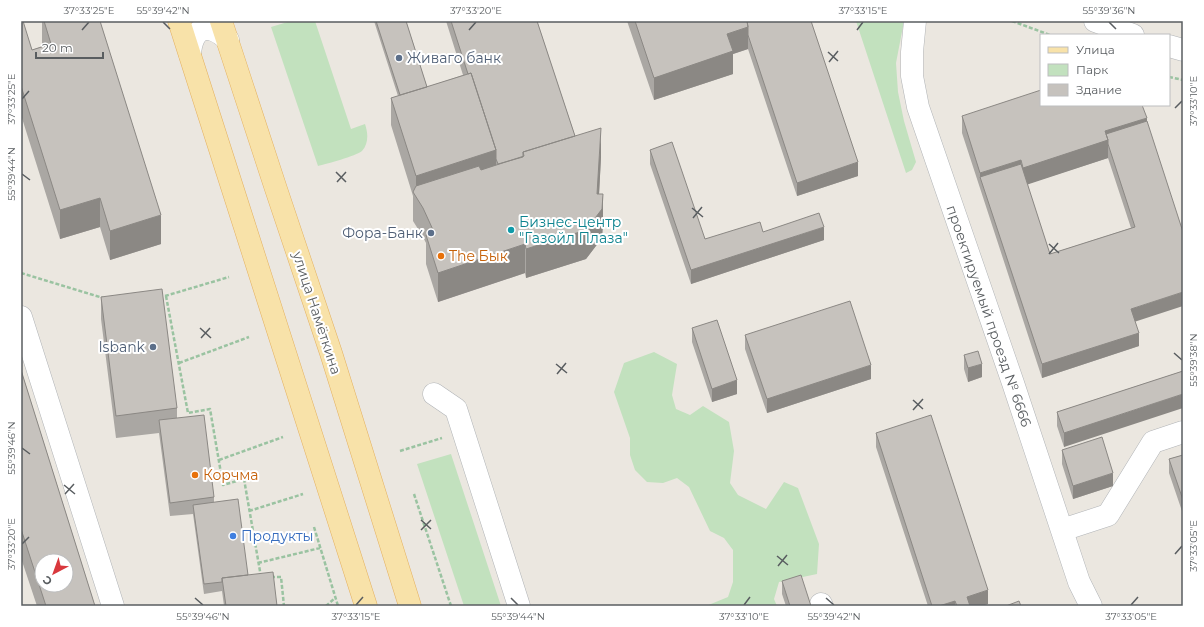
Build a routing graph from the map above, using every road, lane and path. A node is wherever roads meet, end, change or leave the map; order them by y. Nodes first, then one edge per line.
1 (179, 21) edge
2 (915, 21) edge
3 (1012, 21) edge
4 (1095, 21) edge
5 (224, 30) edge
6 (1047, 34) edge
7 (1130, 34) edge
8 (1170, 46) edge
9 (1183, 50) edge
10 (190, 54) junction
11 (1170, 77) edge
12 (1183, 80) edge
13 (21, 273) edge
14 (229, 277) dead end
15 (166, 296) junction
16 (159, 298) edge
17 (109, 299) edge
18 (21, 317) edge
19 (249, 337) dead end
20 (179, 363) junction
21 (434, 394) dead end
22 (463, 431) junction
23 (1183, 432) edge
24 (284, 437) dead end
25 (400, 451) dead end
26 (219, 460) junction
27 (303, 494) dead end
28 (414, 494) dead end
29 (249, 511) junction
30 (314, 527) dead end
31 (1062, 530) junction
32 (320, 548) junction
33 (258, 563) junction
34 (335, 598) junction
35 (113, 606) edge
36 (284, 606) edge
37 (326, 606) edge
38 (338, 606) edge
39 (366, 606) edge
40 (410, 606) edge
41 (451, 606) edge
42 (519, 606) edge
43 (1091, 606) edge

1 - 10 main road
2 - 31 street, проектируемый проезд № 6666
3 - 6 path
4 - 7 street
5 - 10 street
5 - 40 main road, улица Намёткина
8 - 9 street
10 - 39 main road
11 - 12 path
13 - 17 path
14 - 15 path
15 - 16 path
15 - 20 path
18 - 35 street
19 - 20 path
20 - 26 path
21 - 22 street
22 - 25 path
22 - 42 street
23 - 31 street
24 - 26 path
26 - 29 path
27 - 29 path
28 - 41 path
29 - 33 path
30 - 32 path
31 - 43 street, проектируемый проезд № 6666
32 - 33 path
32 - 34 path
33 - 36 path
34 - 37 path
34 - 38 path

